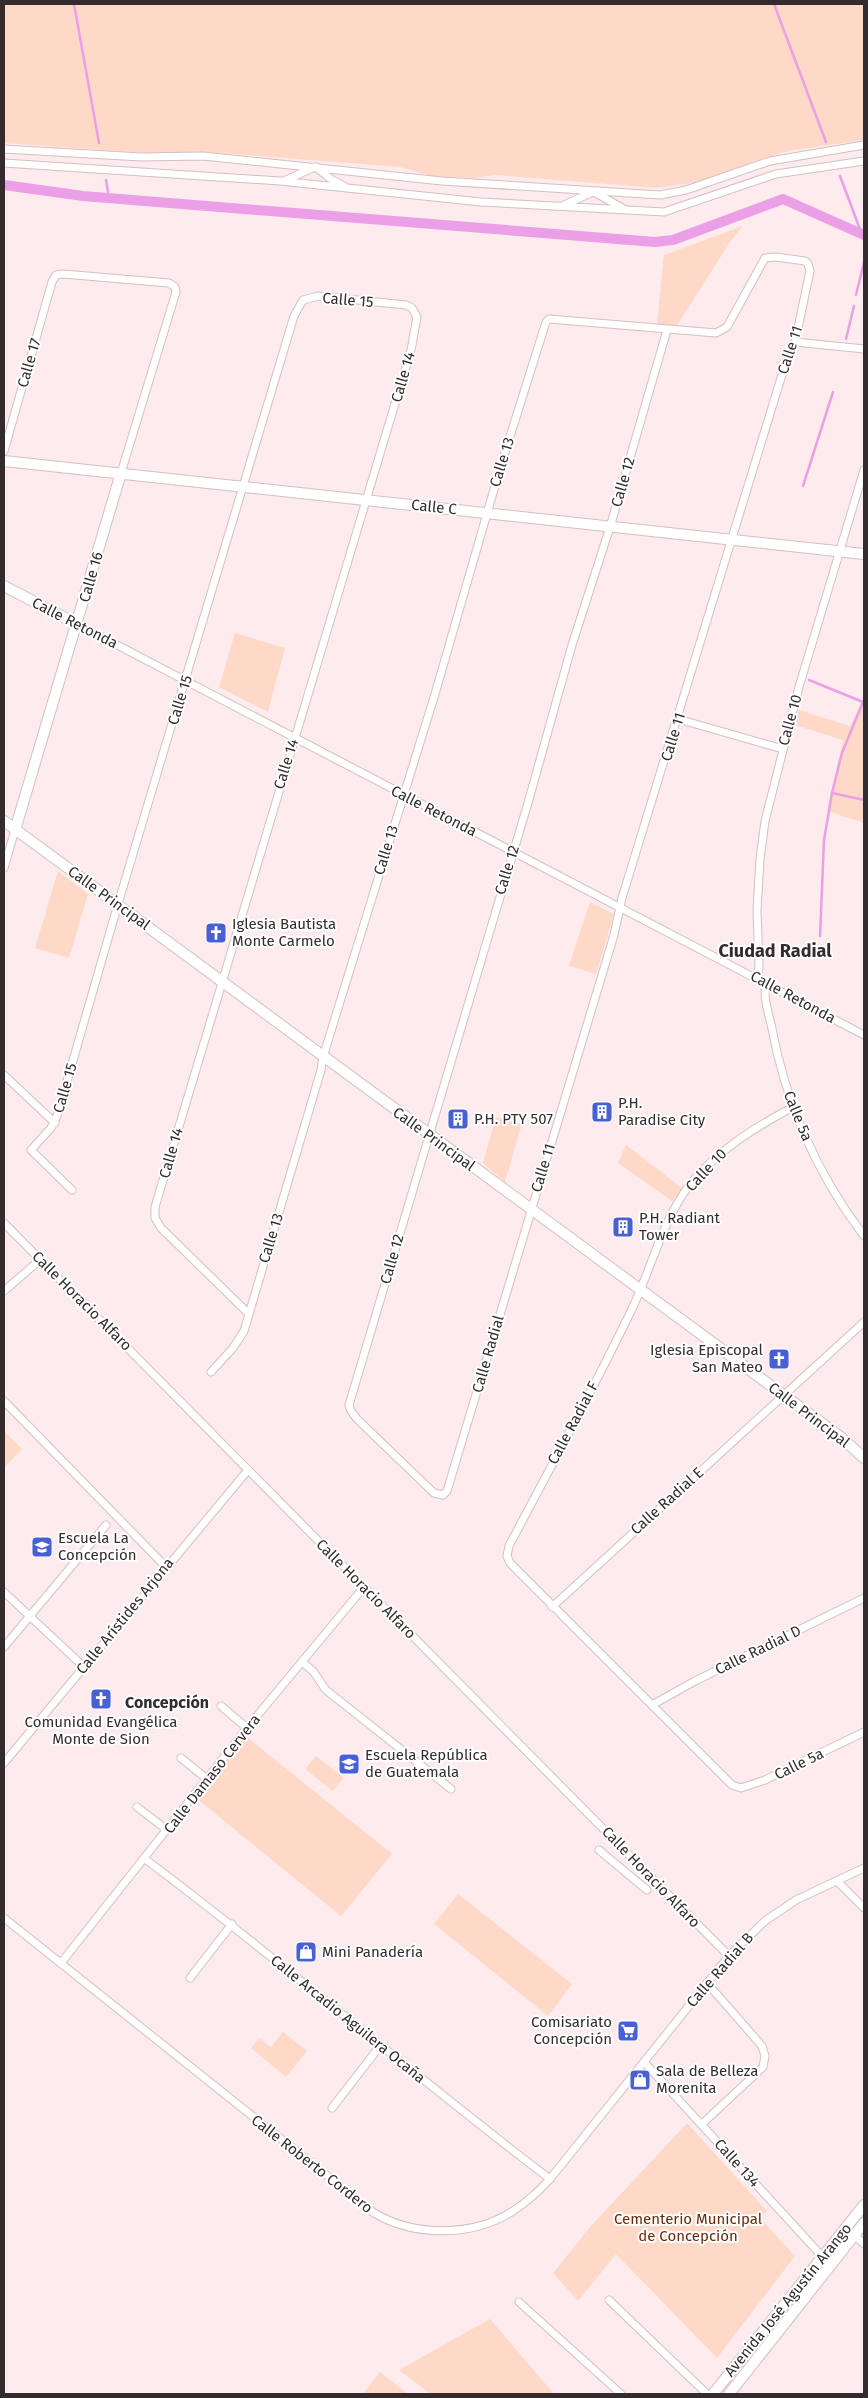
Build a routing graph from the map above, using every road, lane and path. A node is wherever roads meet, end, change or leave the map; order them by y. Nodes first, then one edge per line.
1 (864, 146) edge
2 (4, 149) edge
3 (864, 161) edge
4 (4, 163) edge
5 (315, 167) junction
6 (280, 181) junction
7 (352, 189) junction
8 (594, 192) junction
9 (557, 207) junction
10 (634, 212) junction
11 (56, 276) joint
12 (415, 312) joint
13 (666, 330) junction
14 (795, 342) junction
15 (864, 349) edge
16 (4, 451) edge
17 (4, 461) edge
18 (864, 470) edge
19 (121, 473) junction
20 (242, 486) junction
21 (366, 501) junction
22 (488, 513) junction
23 (610, 526) junction
24 (732, 539) junction
25 (840, 552) junction
26 (864, 554) edge
27 (4, 586) edge
28 (77, 624) junction
29 (186, 681) junction
30 (678, 719) junction
31 (294, 736) junction
32 (783, 749) junction
33 (403, 795) junction
34 (4, 821) edge
35 (15, 830) junction
36 (512, 851) junction
37 (4, 868) edge
38 (118, 904) junction
39 (621, 909) junction
40 (757, 978) junction
41 (221, 982) junction
42 (766, 983) junction
43 (864, 1035) edge
44 (323, 1057) junction
45 (4, 1075) edge
46 (793, 1107) junction
47 (55, 1123) junction
48 (428, 1135) junction
49 (72, 1190) dead end
50 (530, 1210) junction
51 (4, 1223) edge
52 (864, 1236) edge
53 (41, 1260) junction
54 (639, 1289) junction
55 (4, 1291) edge
56 (249, 1314) junction
57 (864, 1322) edge
58 (211, 1372) dead end
59 (783, 1395) junction
60 (4, 1401) edge
61 (864, 1458) edge
62 (248, 1470) junction
63 (443, 1495) joint
64 (106, 1525) dead end
65 (166, 1567) junction
66 (364, 1587) junction
67 (4, 1592) edge
68 (864, 1598) edge
69 (552, 1606) junction
70 (30, 1618) junction
71 (4, 1648) edge
72 (302, 1662) junction
73 (84, 1667) junction
74 (652, 1705) junction
75 (221, 1706) dead end
76 (248, 1728) junction
77 (864, 1732) edge
78 (181, 1758) dead end
79 (4, 1763) edge
80 (208, 1780) junction
81 (451, 1789) dead end
82 (137, 1807) dead end
83 (167, 1830) junction
84 (599, 1850) dead end
85 (145, 1859) junction
86 (864, 1868) edge
87 (646, 1873) junction
88 (836, 1881) junction
89 (638, 1882) junction
90 (647, 1890) dead end
91 (864, 1908) edge
92 (4, 1918) edge
93 (232, 1924) junction
94 (729, 1956) junction
95 (60, 1963) junction
96 (190, 1978) dead end
97 (707, 1984) junction
98 (380, 2046) junction
99 (644, 2062) junction
100 (332, 2108) dead end
101 (702, 2124) junction
102 (550, 2179) junction
103 (864, 2205) edge
104 (864, 2223) edge
105 (854, 2235) junction
106 (864, 2244) edge
107 (823, 2255) junction
108 (830, 2265) junction
109 (610, 2300) dead end
110 (519, 2302) dead end
111 (621, 2394) edge
112 (707, 2394) edge
113 (713, 2394) edge
114 (729, 2394) edge

1 - 8 street
2 - 5 street
3 - 10 street
4 - 6 street
5 - 6 street
5 - 7 street
5 - 8 street
6 - 7 street
7 - 9 street
8 - 9 street
8 - 10 street
9 - 10 street
11 - 16 street, Calle 17
11 - 19 street, Calle 16
12 - 20 street, Calle 15
12 - 21 street, Calle 14
13 - 14 street, Calle 11
13 - 22 street, Calle 13
13 - 23 street, Calle 12
14 - 15 street
14 - 24 street, Calle 11
17 - 19 street, Calle C
18 - 25 street, Calle 10
19 - 20 street, Calle C
19 - 28 street, Calle 16
20 - 21 street, Calle C
20 - 29 street, Calle 15
21 - 22 street, Calle C
21 - 31 street, Calle 14
22 - 23 street, Calle C
22 - 33 street, Calle 13
23 - 24 street, Calle C
23 - 36 street, Calle 12
24 - 25 street, Calle C
24 - 30 street, Calle 11
25 - 26 street, Calle C
25 - 32 street, Calle 10
27 - 28 street, Calle Retonda
28 - 29 street, Calle Retonda
28 - 35 street, Calle 16
29 - 31 street, Calle Retonda
29 - 38 street, Calle 15
30 - 32 street
30 - 39 street, Calle 11
31 - 33 street, Calle Retonda
31 - 41 street, Calle 14
32 - 40 street, Calle 10
33 - 36 street, Calle Retonda
33 - 44 street, Calle 13
34 - 35 street, Calle Principal
35 - 37 street, Calle 16
35 - 38 street, Calle Principal
36 - 39 street, Calle Retonda
36 - 48 street, Calle 12
38 - 41 street, Calle Principal
38 - 47 street, Calle 15
39 - 40 street, Calle Retonda
39 - 50 street, Calle 11
40 - 42 street, Calle Retonda
41 - 44 street, Calle Principal
41 - 56 street, Calle 14
42 - 43 street, Calle Retonda
42 - 46 street, Calle 5a
44 - 48 street, Calle Principal
44 - 56 street, Calle 13
45 - 47 street
46 - 52 street, Calle 5a
46 - 54 street, Calle 10
47 - 49 street, Calle 15
48 - 50 street, Calle Principal
48 - 63 street, Calle 12
50 - 54 street, Calle Principal
50 - 63 street, Calle Radial
51 - 53 street, Calle Horacio Alfaro
53 - 55 street
53 - 62 street, Calle Horacio Alfaro
54 - 59 street, Calle Principal
54 - 69 street, Calle Radial F
56 - 58 street, Calle 13
57 - 59 street, Calle Radial E
59 - 61 street, Calle Principal
59 - 69 street, Calle Radial E
60 - 65 street
62 - 65 street, Calle Arístides Arjona
62 - 66 street, Calle Horacio Alfaro
64 - 70 street
65 - 73 street, Calle Arístides Arjona
66 - 72 street, Calle Damaso Cervera
66 - 87 street, Calle Horacio Alfaro
67 - 70 street
68 - 74 street, Calle Radial D
69 - 74 street
70 - 71 street
70 - 73 street
72 - 76 street, Calle Damaso Cervera
72 - 81 street
73 - 79 street, Calle Arístides Arjona
74 - 77 street, Calle 5a
75 - 76 street
76 - 80 street, Calle Damaso Cervera
78 - 80 street
80 - 83 street, Calle Damaso Cervera
82 - 83 street
83 - 85 street, Calle Damaso Cervera
84 - 89 street
85 - 93 street, Calle Arcadio Aguilera Ocaña
85 - 95 street, Calle Damaso Cervera
86 - 88 street, Calle Radial B
87 - 89 street
87 - 94 street, Calle Horacio Alfaro
88 - 91 street
88 - 94 street, Calle Radial B
89 - 90 street
92 - 95 street, Calle Roberto Cordero
93 - 96 street
93 - 98 street, Calle Arcadio Aguilera Ocaña
94 - 97 street, Calle Radial B
95 - 102 street, Calle Roberto Cordero
97 - 99 street, Calle Radial B
97 - 101 street
98 - 100 street
98 - 102 street, Calle Arcadio Aguilera Ocaña
99 - 101 street, Calle 134
99 - 102 street, Calle Roberto Cordero
101 - 107 street, Calle 134
103 - 107 street, Avenida José Agustín Arango
104 - 105 street, Avenida José Agustín Arango
105 - 106 street
105 - 108 street, Avenida José Agustín Arango
107 - 108 street, Calle 134
107 - 113 street, Avenida José Agustín Arango
108 - 114 street, Avenida José Agustín Arango
109 - 112 street
110 - 111 street

